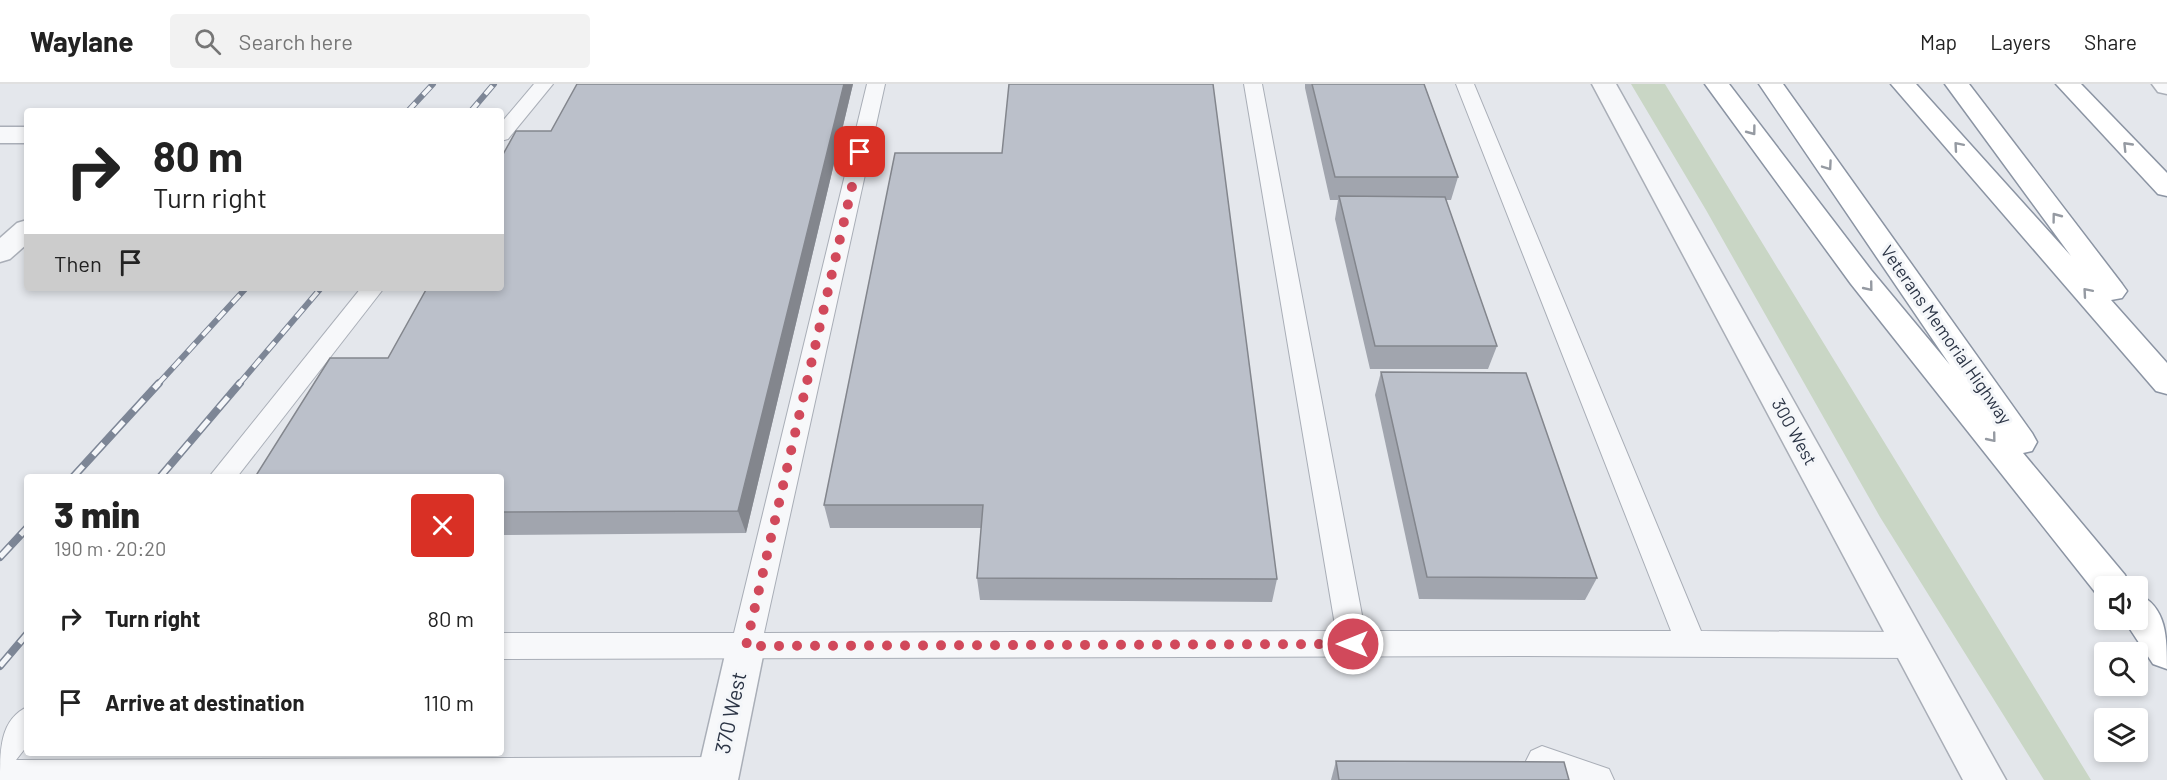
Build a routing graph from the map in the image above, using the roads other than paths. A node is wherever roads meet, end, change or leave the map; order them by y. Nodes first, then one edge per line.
1 (544, 84) edge
2 (876, 84) edge
3 (1253, 84) edge
4 (1466, 84) edge
5 (1604, 84) edge
6 (1717, 84) edge
7 (1771, 84) edge
8 (1904, 84) edge
9 (1957, 84) edge
10 (2068, 84) edge
11 (2164, 84) edge
12 (2167, 87) edge
13 (504, 131) edge
14 (0, 135) edge
15 (24, 135) edge
16 (2167, 188) edge
17 (24, 232) edge
18 (0, 253) edge
19 (372, 291) edge
20 (2167, 364) edge
21 (2167, 383) edge
22 (224, 474) edge
23 (2104, 576) edge
24 (2114, 576) edge
25 (2148, 625) edge
26 (2148, 629) edge
27 (1353, 644) junction
28 (1691, 644) junction
29 (1911, 645) junction
30 (504, 646) edge
31 (746, 646) junction
32 (2167, 653) edge
33 (24, 725) edge
34 (0, 756) edge
35 (1542, 761) edge
36 (0, 775) edge
37 (718, 776) edge
38 (1598, 780) edge
39 (1984, 780) edge

1 - 13 lane
2 - 31 lane
3 - 27 lane
4 - 28 lane
5 - 29 street, 300 West
6 -> 23 highway
7 -> 24 highway, Veterans Memorial Highway
21 -> 8 highway
20 -> 9 highway
16 -> 10 highway
11 - 12 street
14 - 15 street
17 - 18 street
19 - 22 lane
25 - 32 highway
26 - 32 highway
27 - 28 lane
27 - 31 lane
28 - 29 lane
29 - 39 street, 300 West
30 - 31 lane
31 - 37 street, 370 West
33 - 34 lane
35 - 38 lane
36 - 37 lane

